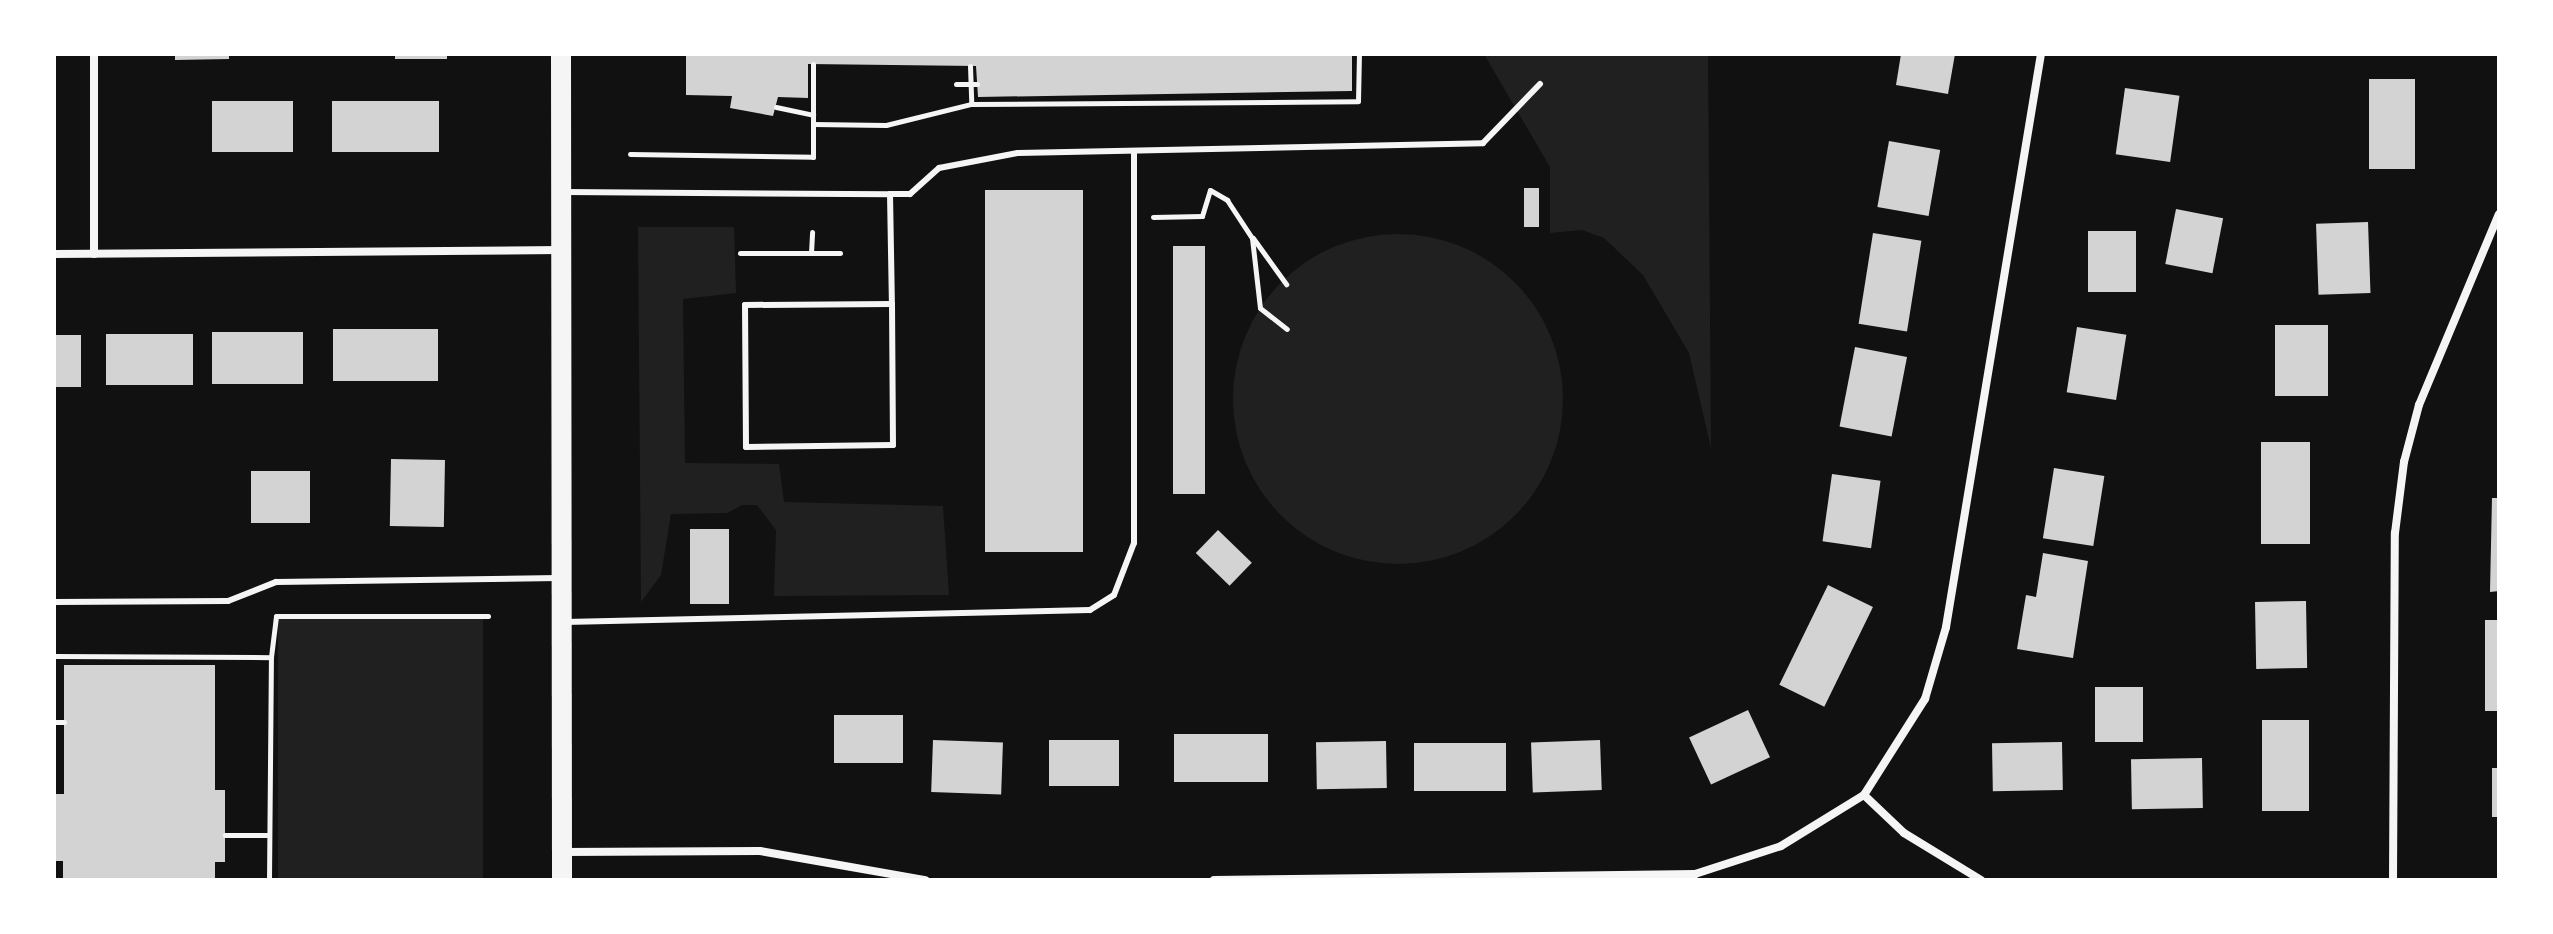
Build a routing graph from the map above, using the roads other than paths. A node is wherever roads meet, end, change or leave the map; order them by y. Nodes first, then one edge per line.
1 (94, 54) edge
2 (561, 54) edge
3 (2041, 54) edge
4 (1540, 84) dead end
5 (1134, 151) junction
6 (562, 192) junction
7 (890, 194) junction
8 (2499, 214) edge
9 (562, 250) junction
10 (54, 254) edge
11 (94, 254) junction
12 (892, 304) junction
13 (562, 578) junction
14 (54, 602) edge
15 (561, 622) junction
16 (1864, 795) junction
17 (562, 852) junction
18 (562, 880) edge
19 (925, 880) edge
20 (1214, 880) edge
21 (1981, 880) edge
22 (2393, 880) edge

1 - 11 street
2 - 6 main road
3 - 16 street
4 - 5 lane
5 - 7 lane
5 - 15 lane
6 - 7 lane
6 - 9 main road
7 - 12 lane
8 - 22 street
9 - 11 street
9 - 13 main road
10 - 11 street
12 - 12 lane
13 - 14 lane
13 - 15 main road
15 - 17 main road
16 - 20 street
16 - 21 street
17 - 18 main road
17 - 19 street

